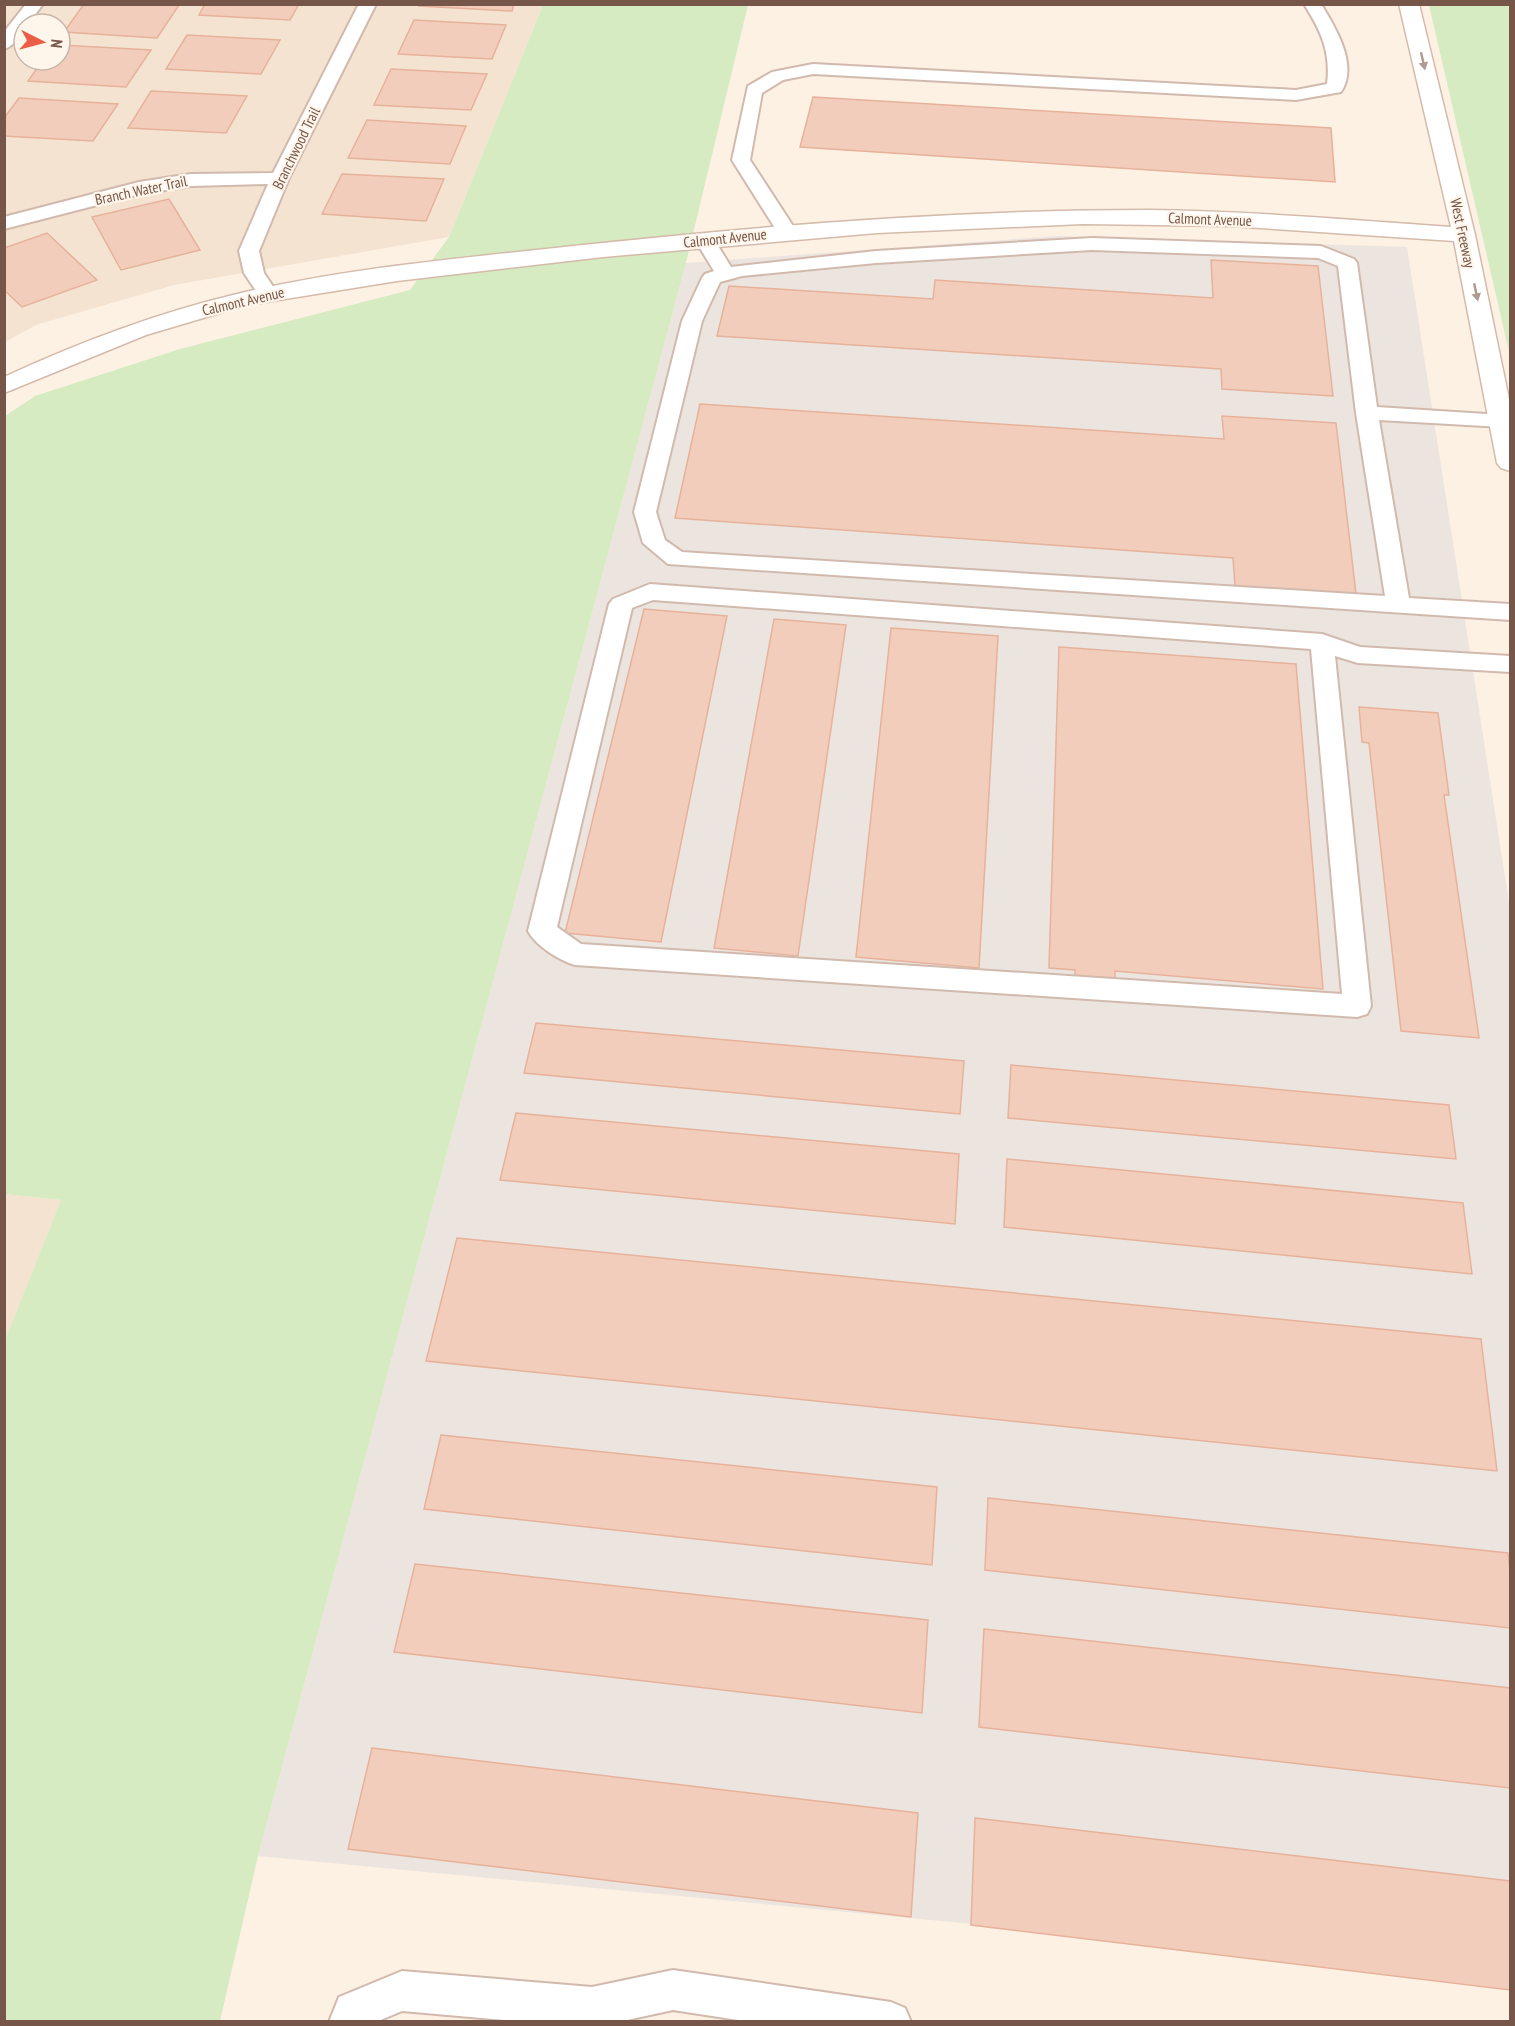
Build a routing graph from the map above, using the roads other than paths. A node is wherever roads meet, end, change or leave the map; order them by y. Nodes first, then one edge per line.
1 (35, 4) edge
2 (368, 4) edge
3 (1312, 4) edge
4 (1408, 4) edge
5 (4, 44) edge
6 (280, 178) junction
7 (4, 223) edge
8 (788, 232) junction
9 (1464, 235) junction
10 (705, 240) junction
11 (726, 274) junction
12 (268, 294) junction
13 (4, 386) edge
14 (1368, 413) junction
15 (1502, 422) junction
16 (1510, 463) edge
17 (1398, 606) junction
18 (1510, 612) edge
19 (1322, 642) junction
20 (1510, 664) edge
21 (349, 2022) edge
22 (891, 2022) edge

1 - 5 lane
2 - 6 lane, Branchwood Trail
3 - 8 lane
4 -> 9 street, West Freeway
6 - 7 lane, Branch Water Trail
6 - 12 lane, Branchwood Trail
8 - 9 street, Calmont Avenue
8 - 10 street, Calmont Avenue
9 -> 15 street, West Freeway
10 - 11 lane
10 - 12 street, Calmont Avenue
11 - 14 lane
11 - 17 lane
12 - 13 street, Calmont Avenue
14 - 15 lane
14 - 17 lane
15 - 16 street, West Freeway
17 - 18 lane
19 - 19 lane
19 - 20 lane
21 - 22 lane

